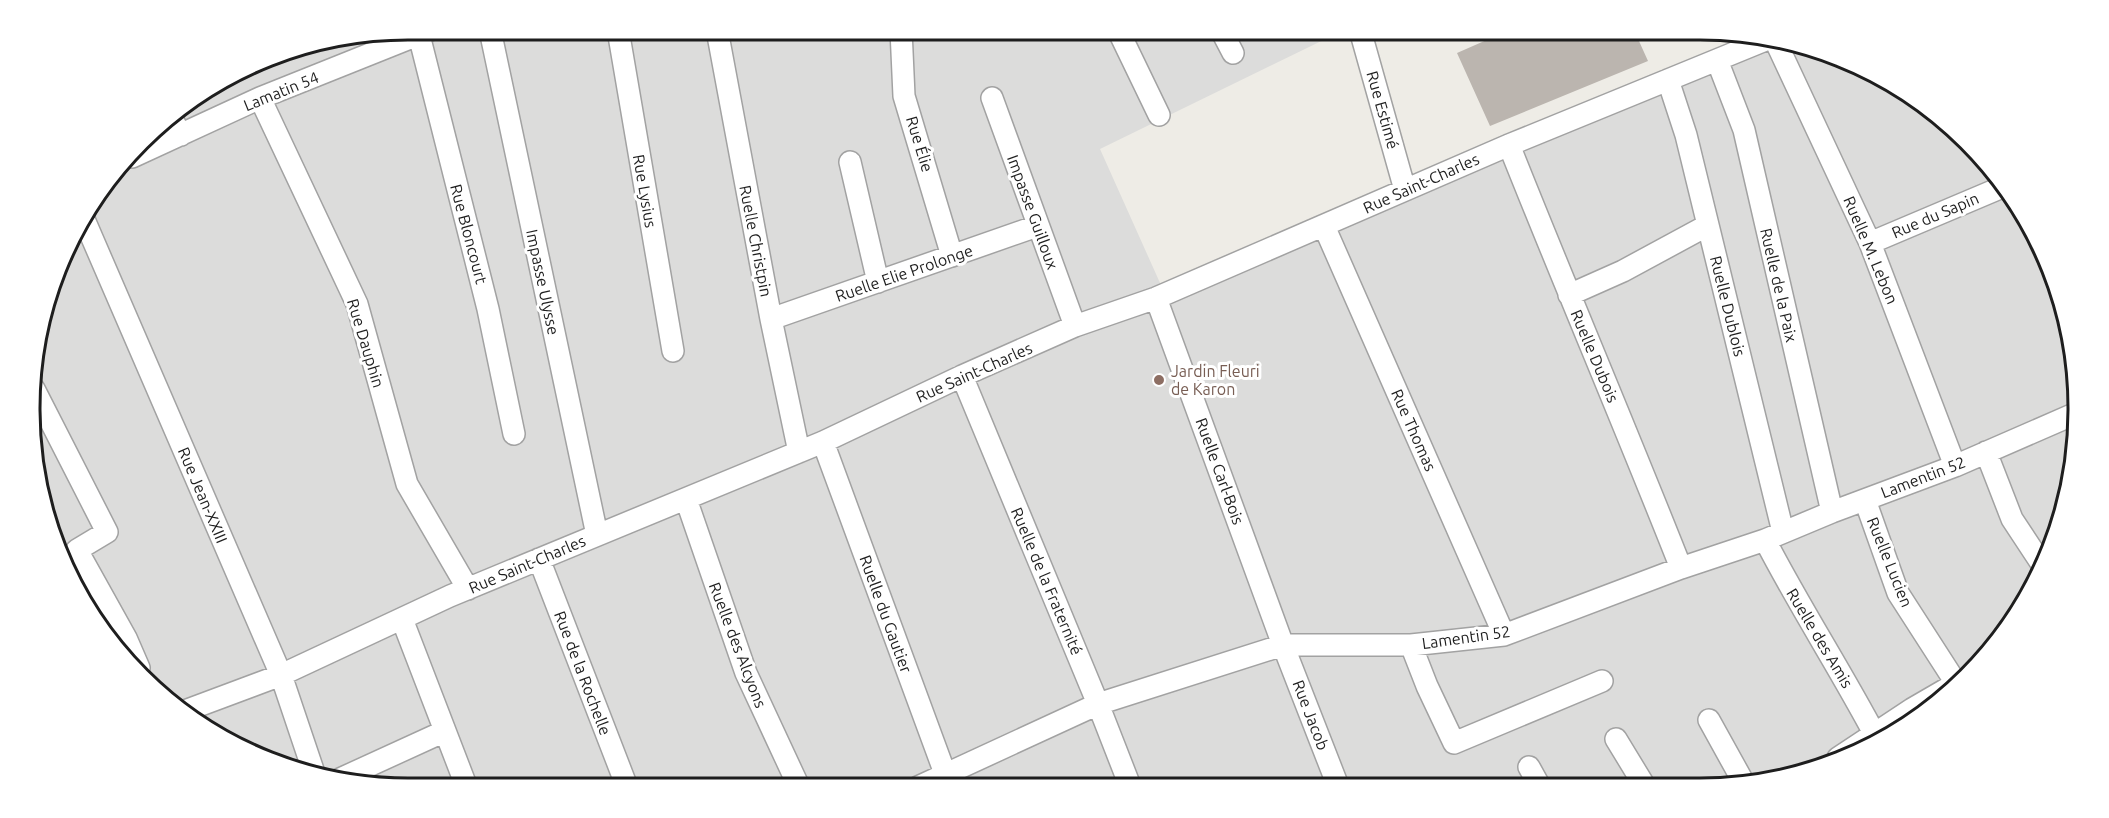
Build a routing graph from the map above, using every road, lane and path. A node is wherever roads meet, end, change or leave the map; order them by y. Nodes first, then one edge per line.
1 (402, 40) edge
2 (424, 40) edge
3 (492, 40) edge
4 (620, 40) edge
5 (719, 40) edge
6 (901, 40) edge
7 (1123, 40) edge
8 (1226, 40) edge
9 (1363, 40) edge
10 (1754, 45) edge
11 (1780, 50) edge
12 (1233, 53) dead end
13 (1717, 60) junction
14 (1668, 80) junction
15 (260, 98) junction
16 (992, 98) dead end
17 (1160, 115) dead end
18 (176, 126) edge
19 (160, 137) edge
20 (1509, 145) junction
21 (850, 162) dead end
22 (1405, 190) junction
23 (1996, 190) edge
24 (1708, 225) junction
25 (1037, 226) junction
26 (1324, 226) junction
27 (88, 229) edge
28 (1870, 243) junction
29 (952, 256) junction
30 (878, 282) junction
31 (1569, 295) junction
32 (1156, 298) junction
33 (771, 320) junction
34 (1075, 326) junction
35 (673, 351) dead end
36 (962, 376) junction
37 (40, 401) edge
38 (2068, 417) edge
39 (514, 434) dead end
40 (823, 442) junction
41 (799, 452) junction
42 (1986, 452) junction
43 (1955, 466) junction
44 (686, 499) junction
45 (1866, 500) junction
46 (1832, 512) junction
47 (597, 534) junction
48 (1774, 536) junction
49 (2037, 557) edge
50 (539, 559) junction
51 (1681, 568) junction
52 (468, 589) junction
53 (402, 619) junction
54 (1504, 635) junction
55 (1283, 645) junction
56 (1411, 645) junction
57 (132, 652) edge
58 (281, 675) junction
59 (1955, 676) edge
60 (1602, 681) dead end
61 (1098, 704) junction
62 (1917, 706) edge
63 (197, 710) edge
64 (1709, 720) dead end
65 (1892, 723) edge
66 (445, 731) junction
67 (1874, 733) edge
68 (1616, 739) dead end
69 (311, 764) edge
70 (354, 773) edge
71 (1739, 775) edge
72 (463, 778) edge
73 (623, 778) edge
74 (795, 778) edge
75 (946, 778) edge
76 (953, 778) edge
77 (1127, 778) edge
78 (1335, 778) edge
79 (1640, 778) edge

1 - 15 street, Lamatin 54
2 - 39 street, Rue Bloncourt
3 - 47 street, Impasse Ulysse
4 - 35 street, Rue Lysius
5 - 33 street, Ruelle Christpin
6 - 29 street, Rue Élie
7 - 17 street
8 - 12 street
9 - 22 street, Rue Estimé
10 - 13 street, Rue Saint-Charles
11 - 28 street, Ruelle M. Lebon
13 - 14 street, Rue Saint-Charles
13 - 46 street, Ruelle de la Paix
14 - 20 street, Rue Saint-Charles
14 - 24 street, Ruelle Dublois
15 - 18 street, Lamatin 54
15 - 52 street, Rue Dauphin
16 - 25 street, Impasse Guilloux
18 - 19 street, Lamatin 54
20 - 22 street, Rue Saint-Charles
20 - 31 street, Ruelle Dubois
21 - 30 street
22 - 26 street, Rue Saint-Charles
23 - 28 street, Rue du Sapin
24 - 31 street
24 - 48 street, Ruelle Dublois
25 - 29 street, Ruelle Elie Prolonge
25 - 34 street, Impasse Guilloux
26 - 32 street, Rue Saint-Charles
26 - 54 street, Rue Thomas
27 - 58 street, Rue Jean-XXIII
28 - 43 street, Ruelle M. Lebon
29 - 30 street, Ruelle Elie Prolonge
30 - 33 street, Ruelle Elie Prolonge
31 - 51 street, Ruelle Dubois
32 - 34 street, Rue Saint-Charles
32 - 55 street, Ruelle Carl-Bois
33 - 41 street, Ruelle Christpin
34 - 36 street, Rue Saint-Charles
36 - 40 street, Rue Saint-Charles
36 - 61 street, Ruelle de la Fraternité
37 - 57 street
38 - 42 street, Lamentin 52
40 - 41 street, Rue Saint-Charles
40 - 75 street, Ruelle du Gautier
41 - 44 street, Rue Saint-Charles
42 - 43 street, Lamentin 52
42 - 49 street
43 - 45 street, Lamentin 52
44 - 47 street, Rue Saint-Charles
44 - 74 street, Ruelle des Alcyons
45 - 46 street, Lamentin 52
45 - 59 street, Ruelle Lucien
46 - 48 street, Lamentin 52
47 - 50 street, Rue Saint-Charles
48 - 51 street, Lamentin 52
48 - 67 street, Ruelle des Amis
50 - 52 street, Rue Saint-Charles
50 - 73 street, Rue de la Rochelle
51 - 54 street, Lamentin 52
52 - 53 street, Rue Saint-Charles
53 - 58 street, Rue Saint-Charles
53 - 66 street
54 - 56 street, Lamentin 52
55 - 56 street, Lamentin 52
55 - 61 street, Lamentin 52
55 - 78 street, Rue Jacob
56 - 60 street
58 - 63 street, Rue Saint-Charles
58 - 69 street, Rue Jean-XXIII
61 - 76 street, Lamentin 52
61 - 77 street, Ruelle de la Fraternité
62 - 65 street
64 - 71 street
66 - 70 street
66 - 72 street
68 - 79 street

